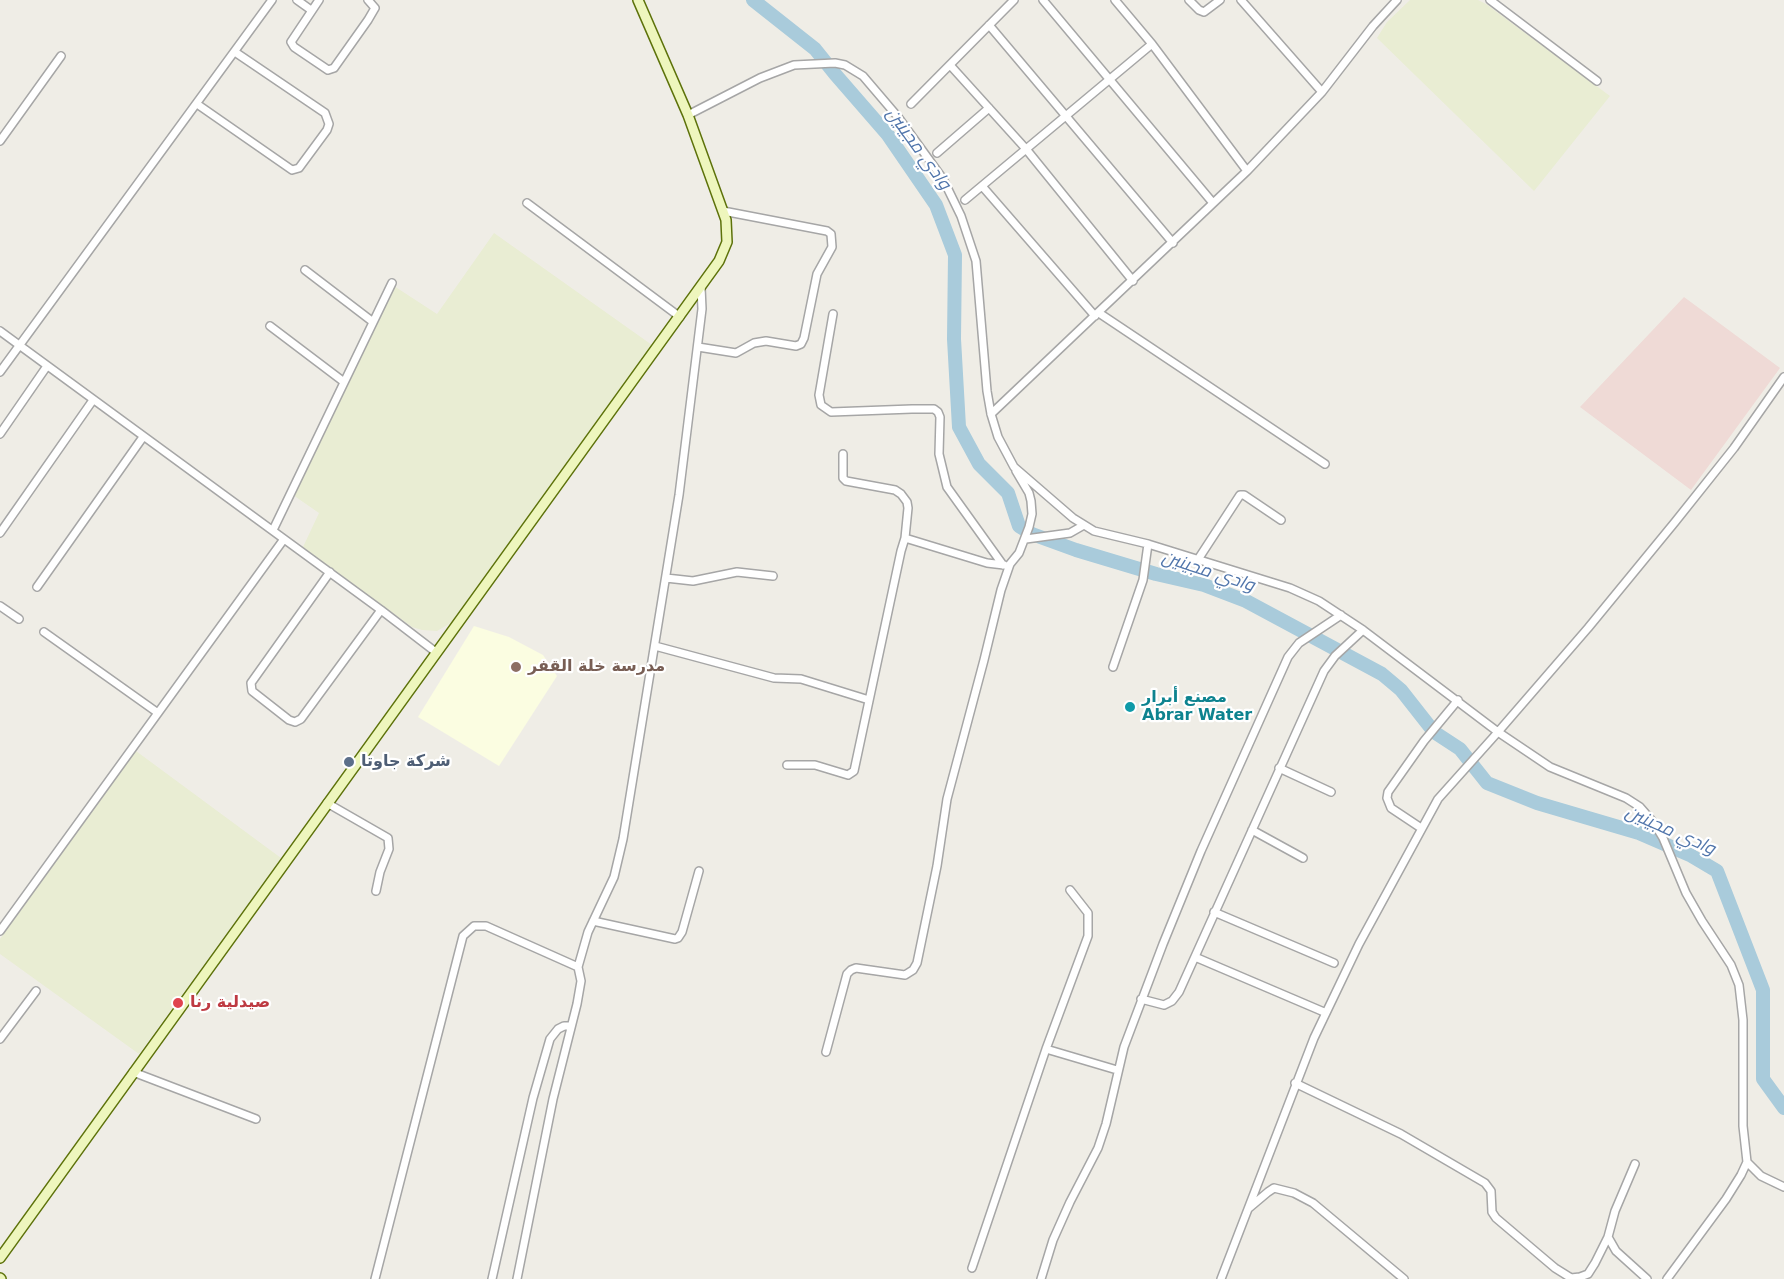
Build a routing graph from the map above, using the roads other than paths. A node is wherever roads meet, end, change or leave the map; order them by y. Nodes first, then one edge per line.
1 (272, 0) edge
2 (297, 0) edge
3 (319, 0) edge
4 (368, 0) edge
5 (638, 0) edge
6 (1014, 0) edge
7 (1043, 0) edge
8 (1115, 0) edge
9 (1189, 0) edge
10 (1220, 0) edge
11 (1241, 0) edge
12 (1397, 0) edge
13 (1490, 0) edge
14 (311, 9) junction
15 (989, 25) junction
16 (1152, 44) junction
17 (235, 52) junction
18 (61, 56) dead end
19 (950, 65) junction
20 (1109, 80) junction
21 (1597, 81) dead end
22 (1322, 92) junction
23 (197, 104) junction
24 (910, 104) dead end
25 (988, 108) junction
26 (688, 115) junction
27 (1066, 116) junction
28 (0, 141) edge
29 (1026, 149) junction
30 (938, 153) dead end
31 (1247, 171) junction
32 (982, 186) junction
33 (965, 200) dead end
34 (527, 203) dead end
35 (1213, 203) junction
36 (723, 211) junction
37 (1173, 243) junction
38 (305, 270) dead end
39 (1133, 281) junction
40 (392, 283) dead end
41 (701, 287) junction
42 (833, 314) dead end
43 (1097, 315) junction
44 (680, 317) junction
45 (374, 322) junction
46 (270, 326) dead end
47 (0, 331) edge
48 (20, 345) junction
49 (698, 347) junction
50 (47, 366) junction
51 (0, 372) edge
52 (1784, 377) edge
53 (344, 382) junction
54 (93, 399) junction
55 (991, 414) junction
56 (0, 434) edge
57 (143, 437) junction
58 (843, 454) dead end
59 (1325, 464) dead end
60 (1014, 467) junction
61 (1281, 520) dead end
62 (1084, 525) junction
63 (273, 530) junction
64 (0, 533) edge
65 (284, 538) junction
66 (905, 538) junction
67 (1026, 539) junction
68 (1148, 544) junction
69 (1197, 561) junction
70 (1006, 564) junction
71 (330, 572) junction
72 (774, 576) dead end
73 (666, 578) junction
74 (37, 587) dead end
75 (0, 606) edge
76 (381, 610) junction
77 (1341, 615) junction
78 (19, 619) dead end
79 (1363, 630) junction
80 (44, 632) dead end
81 (655, 646) junction
82 (437, 654) junction
83 (1113, 667) dead end
84 (869, 700) junction
85 (1458, 700) junction
86 (158, 713) junction
87 (1498, 732) junction
88 (787, 765) dead end
89 (1279, 768) junction
90 (1331, 792) dead end
91 (327, 803) junction
92 (1421, 828) junction
93 (1252, 830) junction
94 (1303, 858) dead end
95 (699, 871) dead end
96 (1070, 890) dead end
97 (376, 891) dead end
98 (1214, 912) junction
99 (593, 921) junction
100 (0, 931) edge
101 (1195, 957) junction
102 (1334, 963) dead end
103 (578, 967) junction
104 (36, 991) dead end
105 (1141, 999) junction
106 (1324, 1012) junction
107 (571, 1026) junction
108 (0, 1039) edge
109 (1046, 1049) junction
110 (826, 1052) dead end
111 (1117, 1070) junction
112 (133, 1072) junction
113 (1295, 1083) junction
114 (256, 1119) dead end
115 (1747, 1162) junction
116 (1635, 1164) dead end
117 (1784, 1188) edge
118 (1247, 1210) junction
119 (1608, 1237) junction
120 (0, 1258) edge
121 (972, 1268) dead end
122 (375, 1279) edge
123 (492, 1279) edge
124 (517, 1279) edge
125 (1041, 1279) edge
126 (1221, 1279) edge
127 (1404, 1279) edge
128 (1647, 1279) edge
129 (1667, 1279) edge

1 - 17 street
2 - 14 street
3 - 14 street
4 - 14 street
5 - 26 street
6 - 15 street
7 - 20 street
8 - 16 street
9 - 10 street
11 - 22 street
12 - 22 street
13 - 21 street
15 - 19 street
15 - 27 street
16 - 20 street
16 - 31 street
17 - 23 street
17 - 23 street
18 - 28 street
19 - 24 street
19 - 25 street
20 - 27 street
20 - 35 street
22 - 31 street
23 - 48 street
25 - 29 street
25 - 30 street
26 - 36 street
26 - 55 street
27 - 29 street
27 - 37 street
29 - 32 street
29 - 39 street
31 - 35 street
32 - 33 street
32 - 43 street
34 - 44 street
35 - 37 street
36 - 41 street
36 - 49 street
37 - 39 street
38 - 45 street
39 - 43 street
40 - 45 street
41 - 44 street
41 - 49 street
42 - 70 street
43 - 55 street
43 - 59 street
44 - 82 street
45 - 53 street
46 - 53 street
47 - 48 street
48 - 50 street
48 - 51 street
49 - 73 street
50 - 54 street
50 - 56 street
52 - 87 street
53 - 63 street
54 - 57 street
54 - 64 street
55 - 60 street
57 - 63 street
57 - 74 street
58 - 66 street
60 - 62 street
60 - 67 street
61 - 69 street
62 - 67 street
62 - 68 street
63 - 65 street
65 - 71 street
65 - 86 street
66 - 70 street
66 - 84 street
67 - 70 street
68 - 69 street
68 - 83 street
69 - 77 street
70 - 110 street
71 - 76 street
71 - 76 street
72 - 73 street
73 - 81 street
75 - 78 street
76 - 82 street
77 - 79 street
77 - 105 street
79 - 85 street
79 - 89 street
80 - 86 street
81 - 84 street
81 - 99 street
82 - 91 street
84 - 88 street
85 - 87 street
85 - 92 street
86 - 100 street
87 - 92 street
87 - 115 street
89 - 90 street
89 - 93 street
91 - 97 street
91 - 112 street
92 - 106 street
93 - 94 street
93 - 98 street
95 - 99 street
96 - 109 street
98 - 101 street
98 - 102 street
99 - 103 street
101 - 105 street
101 - 106 street
103 - 107 street
103 - 122 street
104 - 108 street
105 - 111 street
106 - 113 street
107 - 123 street
107 - 124 street
109 - 111 street
109 - 121 street
111 - 125 street
112 - 114 street
112 - 120 street
113 - 118 street
113 - 119 street
115 - 117 street
115 - 129 street
116 - 119 street
118 - 126 street
118 - 127 street
119 - 128 street

